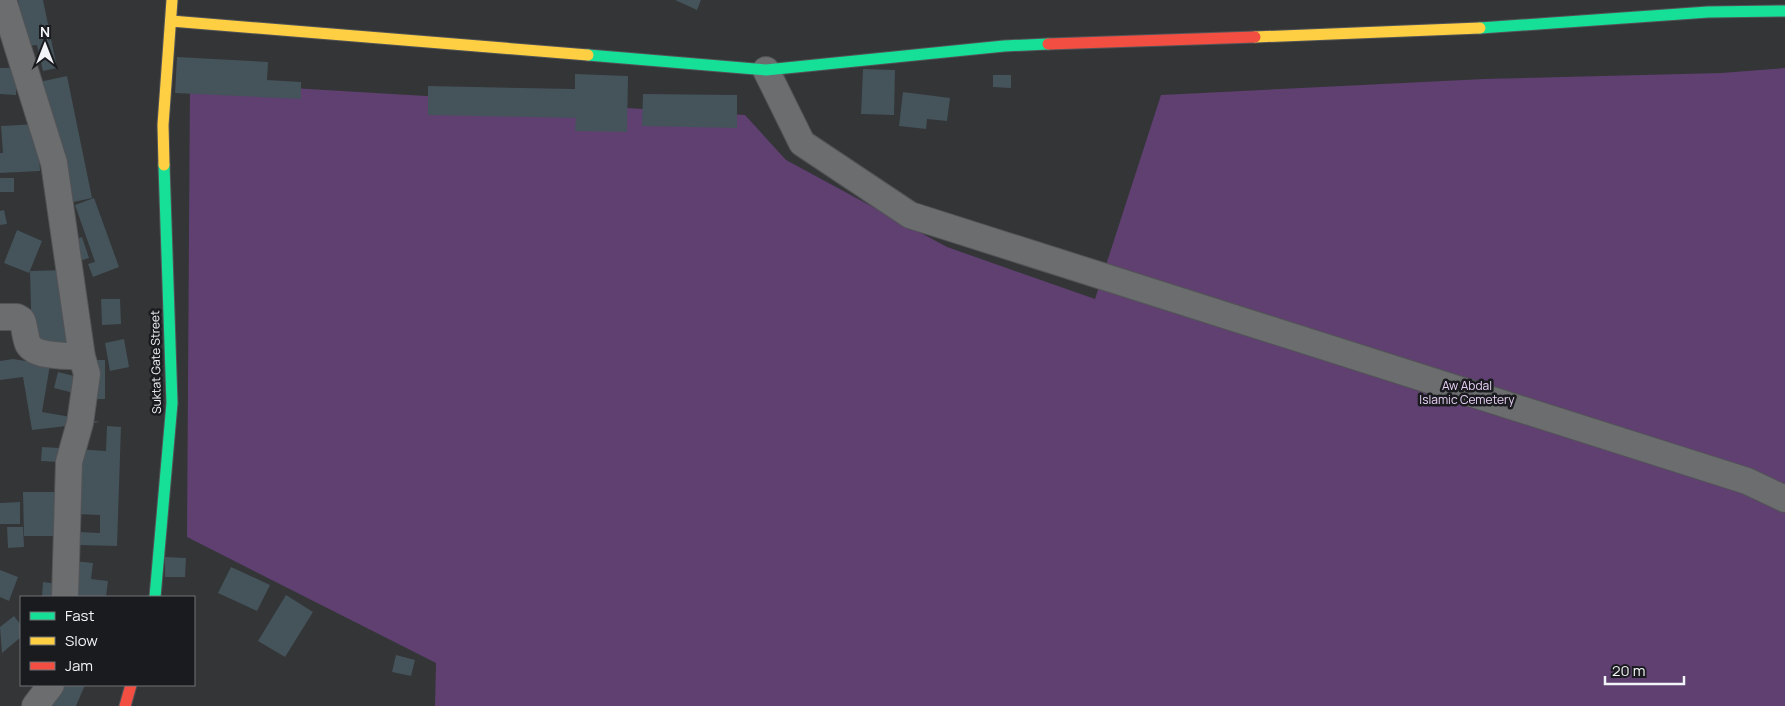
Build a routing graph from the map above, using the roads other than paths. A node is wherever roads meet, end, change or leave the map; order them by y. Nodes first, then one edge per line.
1 (3, 0) edge
2 (172, 0) edge
3 (1785, 11) edge
4 (171, 21) junction
5 (766, 70) junction
6 (0, 317) edge
7 (82, 357) junction
8 (1785, 499) edge
9 (65, 596) edge
10 (155, 596) edge
11 (50, 686) edge
12 (131, 686) edge
13 (35, 706) edge
14 (125, 706) edge

1 - 7 street
2 - 4 street, Suktat Gate Street
3 - 5 street
4 - 5 street
4 - 10 street, Suktat Gate Street
5 - 8 street
6 - 7 street
7 - 9 street
11 - 13 street
12 - 14 street

